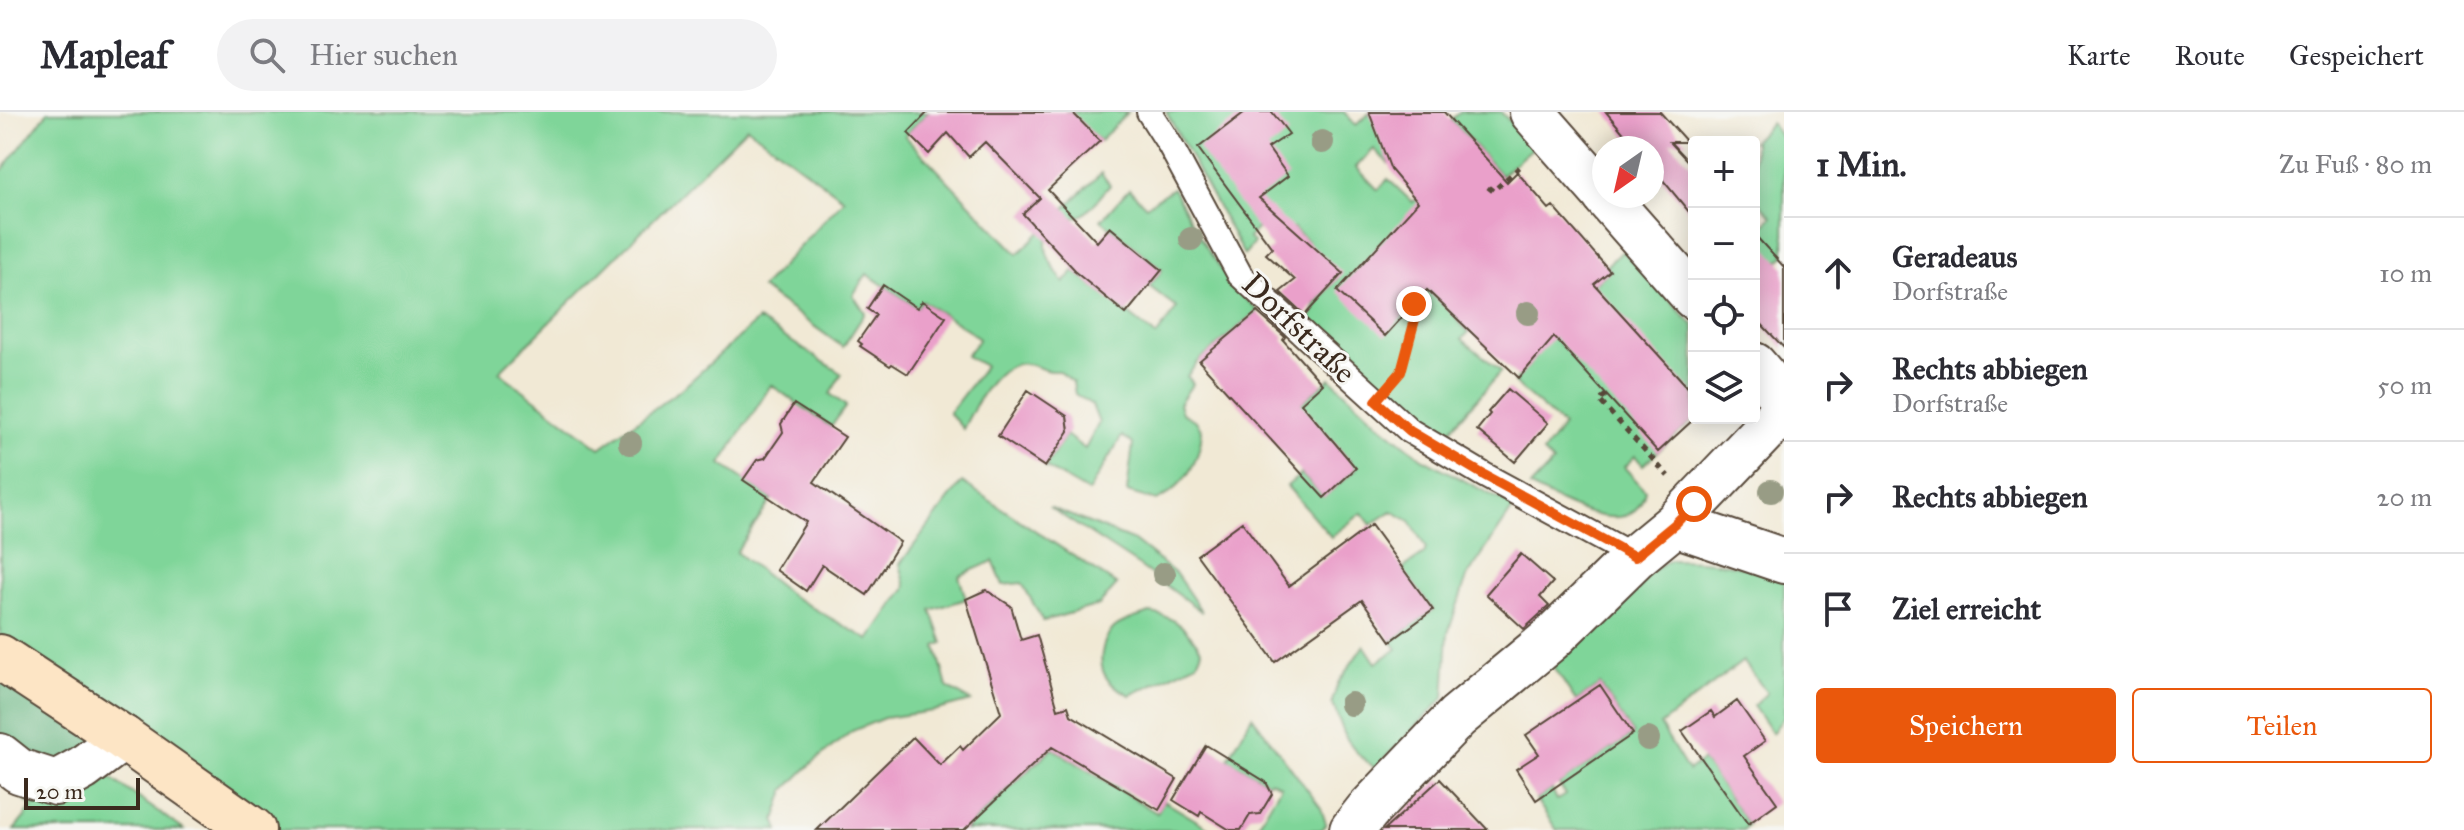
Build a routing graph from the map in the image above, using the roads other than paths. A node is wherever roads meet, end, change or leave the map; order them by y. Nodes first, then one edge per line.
1 (1149, 112) edge
2 (1532, 112) edge
3 (1592, 180) edge
4 (1616, 208) edge
5 (1688, 290) edge
6 (1760, 372) edge
7 (1784, 400) edge
8 (1784, 410) edge
9 (1685, 514) junction
10 (1635, 557) junction
11 (1784, 561) edge
12 (0, 657) edge
13 (123, 738) junction
14 (0, 756) edge
15 (248, 828) edge
16 (1352, 830) edge

1 - 10 lane, Dorfstraße
2 - 3 street
4 - 5 street
6 - 7 street
8 - 9 street
9 - 10 street
9 - 11 street
10 - 16 street
12 - 13 main road
13 - 14 street
13 - 15 main road

